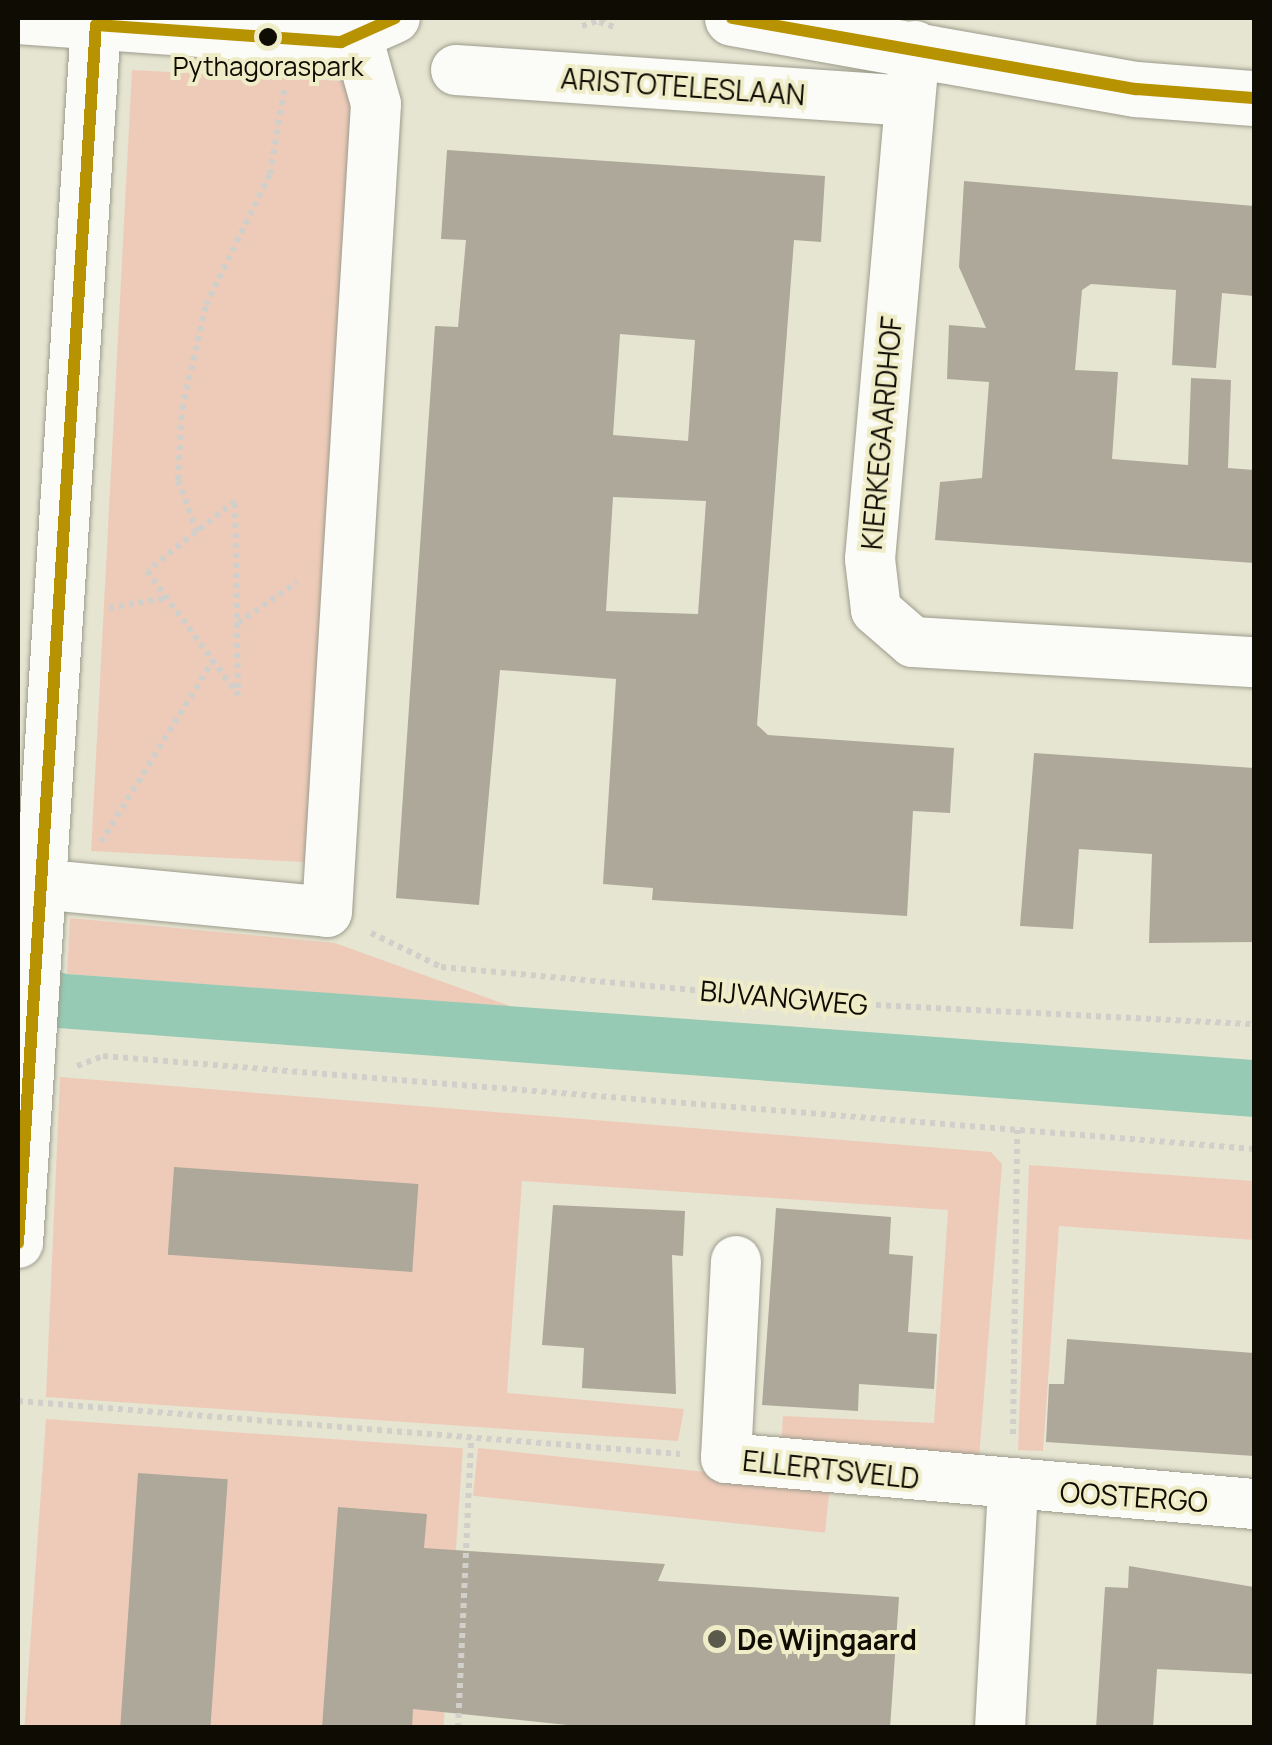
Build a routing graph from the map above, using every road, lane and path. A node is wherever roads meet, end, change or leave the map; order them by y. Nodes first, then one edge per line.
1 (732, 18) edge
2 (18, 19) edge
3 (96, 26) junction
4 (833, 26) edge
5 (376, 27) edge
6 (290, 40) junction
7 (914, 46) junction
8 (456, 70) dead end
9 (1254, 98) edge
10 (910, 102) junction
11 (197, 532) junction
12 (348, 577) junction
13 (237, 624) junction
14 (213, 661) junction
15 (1254, 662) edge
16 (50, 886) junction
17 (327, 912) junction
18 (1254, 1024) edge
19 (29, 1086) junction
20 (1018, 1130) junction
21 (1254, 1149) edge
22 (18, 1243) edge
23 (736, 1261) dead end
24 (18, 1401) edge
25 (471, 1437) junction
26 (726, 1458) junction
27 (1012, 1488) junction
28 (1254, 1504) edge
29 (458, 1728) edge
30 (1000, 1728) edge

1 - 4 street
2 - 3 street
3 - 6 street
3 - 16 street
4 - 7 street
5 - 6 street
5 - 12 street
6 - 11 path
7 - 9 street
7 - 10 street, KIERKEGAARDHOF
8 - 10 street, ARISTOTELESLAAN
10 - 15 street, KIERKEGAARDHOF
11 - 13 path
11 - 14 path
12 - 13 path
12 - 17 street
13 - 14 path
14 - 16 path
16 - 17 street
16 - 19 street
17 - 18 path, BIJVANGWEG
19 - 20 path
19 - 22 street
20 - 21 path
20 - 27 path
23 - 26 street, ELLERTSVELD
24 - 25 path
25 - 26 path
25 - 29 path
26 - 27 street, ELLERTSVELD
27 - 28 street, OOSTERGO
27 - 30 street

